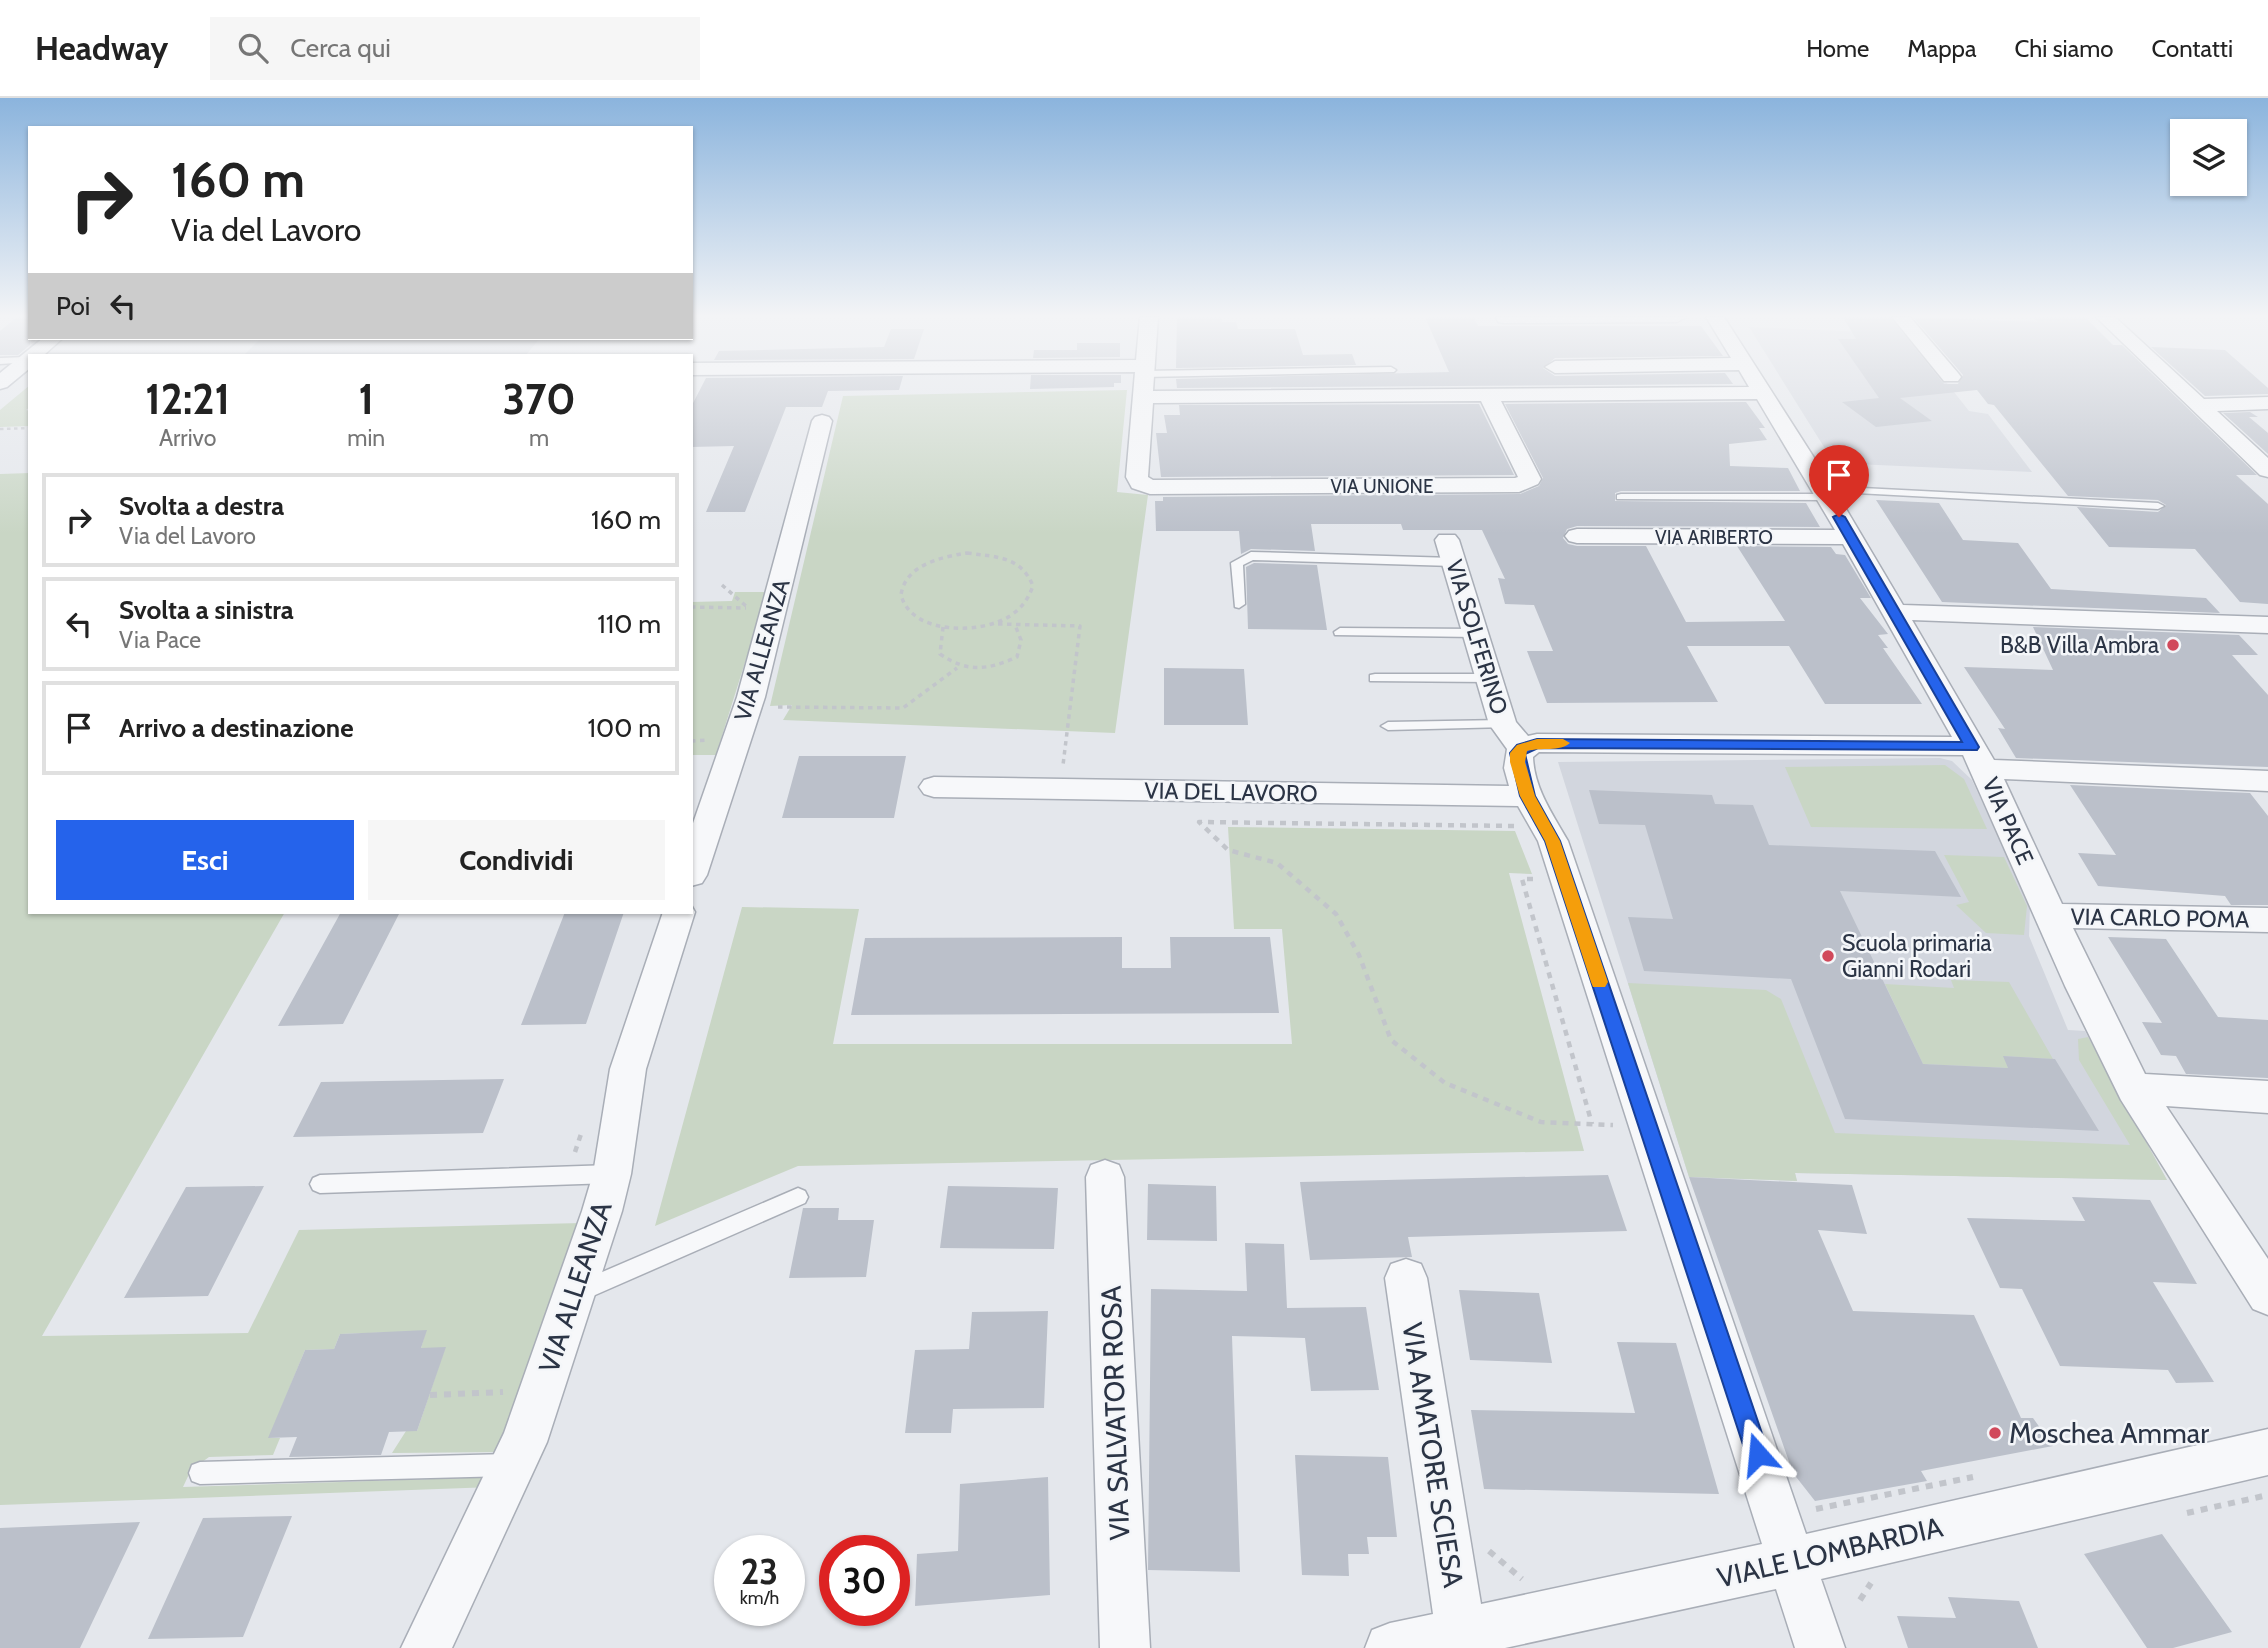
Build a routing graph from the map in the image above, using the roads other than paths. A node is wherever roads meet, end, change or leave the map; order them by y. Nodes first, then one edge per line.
1 (1142, 389) edge
2 (1762, 389) edge
3 (2182, 389) edge
4 (1764, 393) junction
5 (1142, 397) junction
6 (1489, 397) junction
7 (2268, 403) edge
8 (2199, 405) junction
9 (822, 421) dead end
10 (2268, 470) edge
11 (1825, 493) junction
12 (1621, 497) dead end
13 (2158, 506) dead end
14 (1577, 536) dead end
15 (1851, 537) junction
16 (1450, 551) joint
17 (1239, 604) dead end
18 (1895, 612) junction
19 (2268, 625) edge
20 (1340, 632) dead end
21 (1475, 633) junction
22 (1375, 678) dead end
23 (1489, 678) junction
24 (1388, 726) dead end
25 (1513, 736) junction
26 (1978, 758) junction
27 (2268, 781) edge
28 (934, 787) dead end
29 (1526, 811) junction
30 (693, 869) edge
31 (678, 914) edge
32 (2051, 916) junction
33 (2268, 920) edge
34 (2134, 1090) junction
35 (2268, 1097) edge
36 (612, 1174) junction
37 (1105, 1177) dead end
38 (320, 1184) dead end
39 (798, 1197) dead end
40 (1406, 1278) dead end
41 (574, 1294) junction
42 (2268, 1295) edge
43 (2268, 1452) edge
44 (514, 1464) junction
45 (200, 1473) dead end
46 (1794, 1561) junction
47 (1462, 1640) edge
48 (426, 1648) edge
49 (1125, 1648) edge
50 (1390, 1648) edge
51 (1820, 1648) edge

1 - 5 street
2 - 4 street, VIA PACE
3 - 8 street
4 - 6 street
4 - 11 street, VIA PACE
5 - 6 street
5 - 6 street, VIA UNIONE
7 - 8 street
8 - 10 street
9 - 30 street, VIA ALLEANZA
11 - 12 lane
11 - 13 lane
11 - 15 street, VIA PACE
14 - 15 street, VIA ARIBERTO
15 - 18 street, VIA PACE
16 - 17 lane
16 - 21 street, VIA SOLFERINO
18 - 19 street
18 - 26 street, VIA PACE
20 - 21 lane
21 - 23 street, VIA SOLFERINO
22 - 23 lane
23 - 25 street, VIA SOLFERINO
24 - 25 lane
25 - 26 street
25 - 29 street, VIA SOLFERINO
26 - 27 street
26 - 32 street, VIA PACE
28 - 29 street, VIA DEL LAVORO
29 - 46 street, VIA SOLFERINO
31 - 36 street, VIA ALLEANZA
32 - 33 street, VIA CARLO POMA
32 - 34 street, VIA PACE
34 - 35 street
34 - 42 street, VIA PACE
36 - 38 lane
36 - 41 street, VIA ALLEANZA
37 - 49 street, VIA SALVATOR ROSA
39 - 41 lane
40 - 47 street, VIA AMATORE SCIESA
41 - 44 street, VIA ALLEANZA
43 - 46 street, VIALE LOMBARDIA
44 - 45 lane
44 - 48 street, VIA ALLEANZA
46 - 47 street, VIALE LOMBARDIA
46 - 51 street, VIA SOLFERINO
47 - 50 street, VIALE LOMBARDIA

